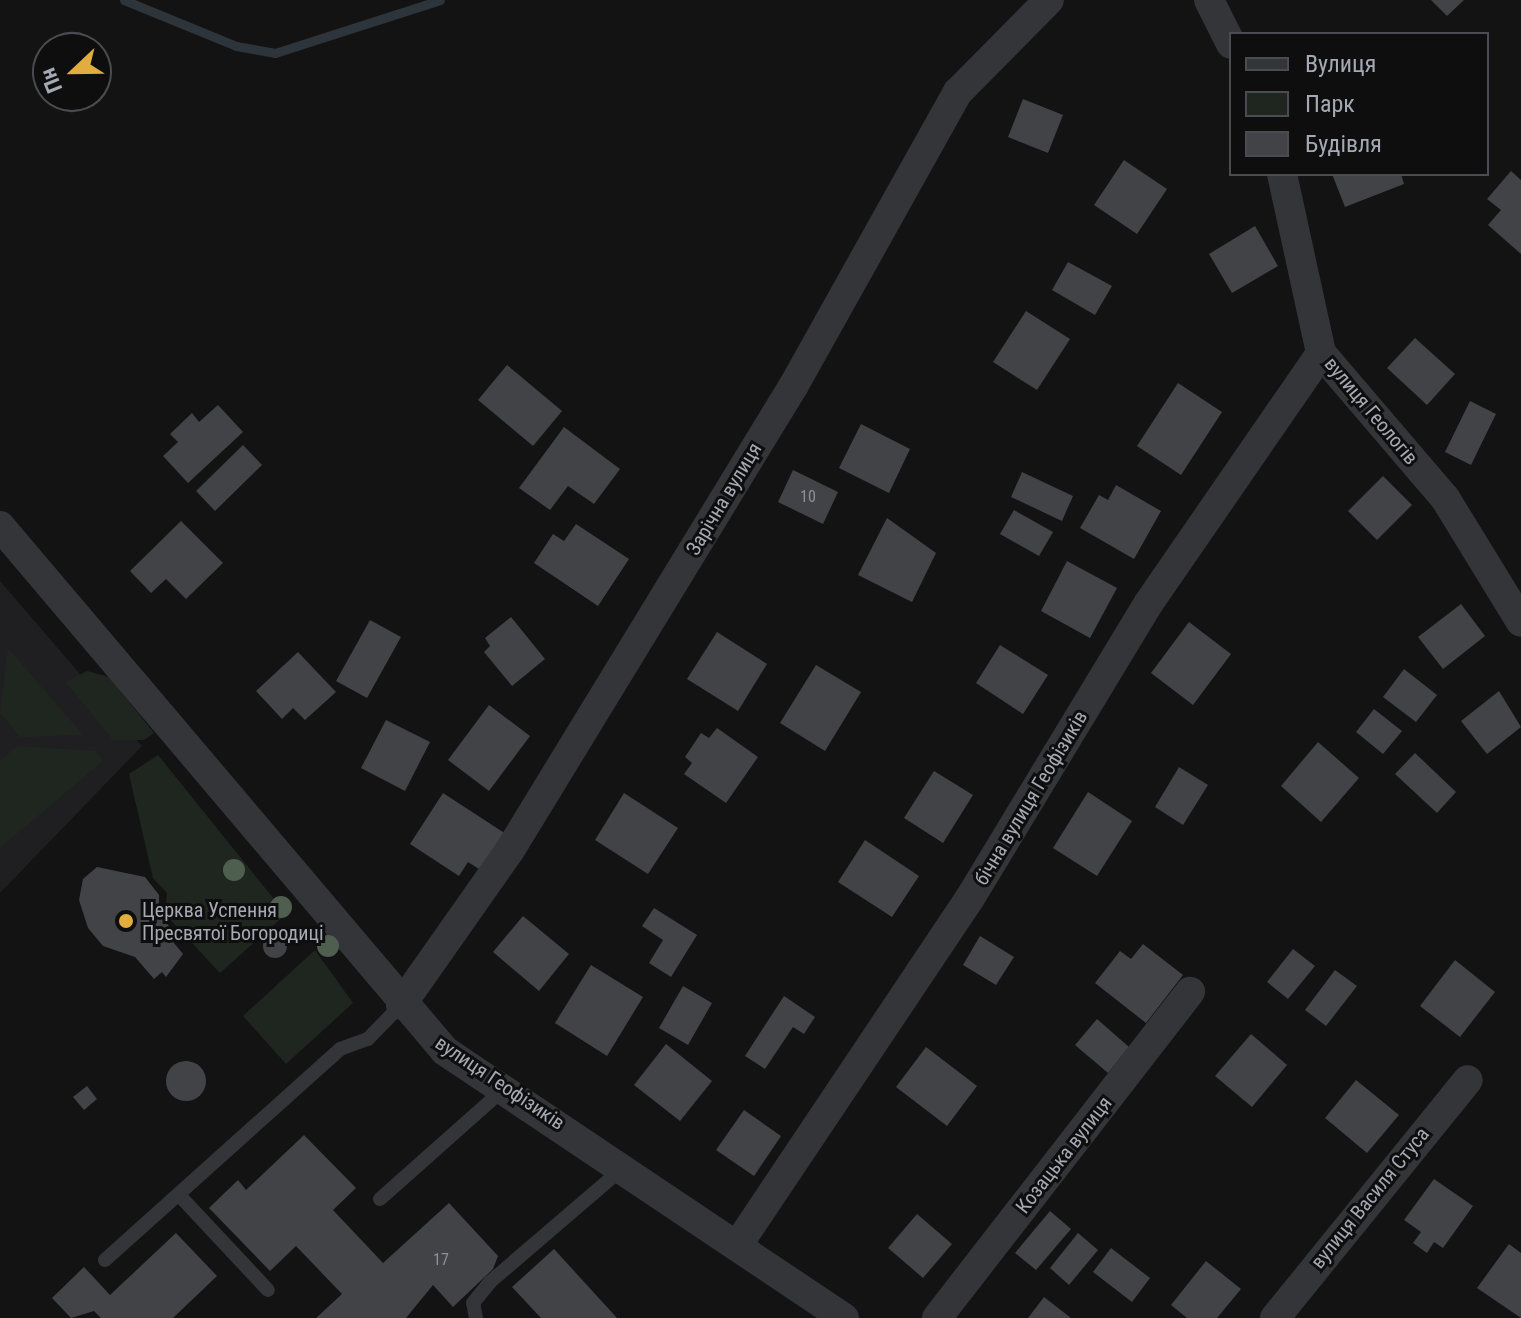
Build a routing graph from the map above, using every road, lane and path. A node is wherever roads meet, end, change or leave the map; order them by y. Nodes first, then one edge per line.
1 (1049, 0) edge
2 (1209, 0) edge
3 (1229, 40) edge
4 (1282, 176) edge
5 (1321, 353) junction
6 (0, 526) edge
7 (1521, 622) edge
8 (1190, 992) dead end
9 (401, 1005) junction
10 (1468, 1080) dead end
11 (505, 1088) junction
12 (624, 1167) junction
13 (179, 1195) junction
14 (380, 1199) dead end
15 (739, 1243) junction
16 (105, 1260) dead end
17 (268, 1290) dead end
18 (476, 1318) edge
19 (844, 1318) edge
20 (937, 1318) edge
21 (1275, 1318) edge

1 - 9 street, Зарічна вулиця
2 - 3 street
4 - 5 street, вулиця Геологів
5 - 7 street, вулиця Геологів
5 - 15 street, бічна вулиця Геофізиків
6 - 9 street, вулиця Геофізиків
8 - 20 street, Козацька вулиця
9 - 11 street, вулиця Геофізиків
9 - 13 lane
10 - 21 street, вулиця Василя Стуса
11 - 12 street, вулиця Геофізиків
11 - 14 lane
12 - 15 street, вулиця Геофізиків
12 - 18 lane
13 - 16 lane
13 - 17 lane
15 - 19 street, вулиця Геофізиків

